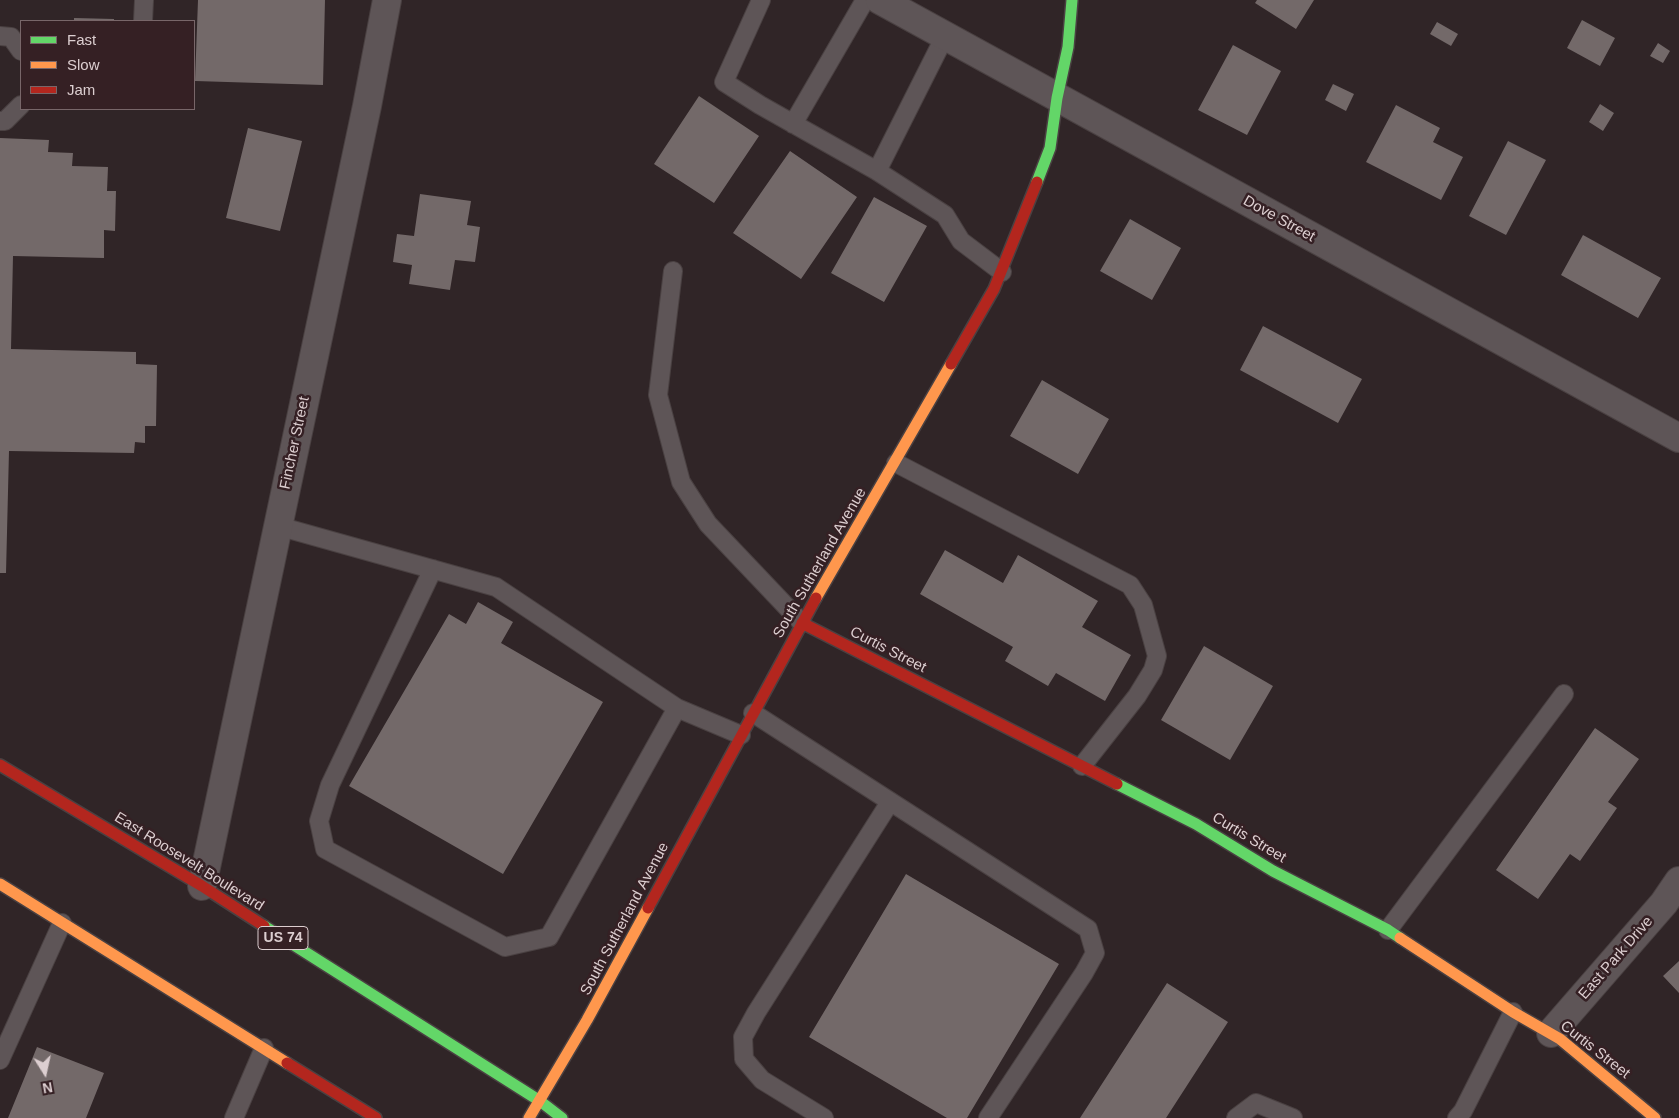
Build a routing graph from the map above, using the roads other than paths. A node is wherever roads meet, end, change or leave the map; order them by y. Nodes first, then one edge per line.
1 (144, 0) edge
2 (387, 0) edge
3 (761, 0) edge
4 (865, 0) edge
5 (880, 0) edge
6 (1072, 0) edge
7 (143, 20) edge
8 (0, 36) edge
9 (945, 36) junction
10 (20, 50) edge
11 (1057, 98) junction
12 (20, 105) edge
13 (0, 120) edge
14 (793, 124) junction
15 (877, 171) junction
16 (672, 271) dead end
17 (1002, 272) junction
18 (1679, 438) edge
19 (896, 464) junction
20 (278, 526) junction
21 (433, 569) junction
22 (802, 623) junction
23 (1564, 694) dead end
24 (676, 708) junction
25 (753, 714) junction
26 (741, 735) junction
27 (0, 765) edge
28 (1082, 766) junction
29 (890, 802) junction
30 (1679, 881) edge
31 (0, 884) edge
32 (202, 886) junction
33 (62, 923) junction
34 (1388, 930) junction
35 (1514, 1012) junction
36 (1550, 1034) junction
37 (264, 1048) junction
38 (0, 1060) edge
39 (540, 1102) junction
40 (355, 1113) edge
41 (234, 1118) edge
42 (376, 1118) edge
43 (529, 1118) edge
44 (562, 1118) edge
45 (824, 1118) edge
46 (988, 1118) edge
47 (1236, 1118) edge
48 (1293, 1118) edge
49 (1457, 1118) edge
50 (1655, 1118) edge

1 - 7 lane
2 - 20 street, Fincher Street
3 - 14 lane
4 - 14 lane
5 - 9 street, Dove Street
6 - 11 main road, South Sutherland Avenue
8 - 10 lane
9 - 11 street, Dove Street
9 - 15 lane
11 - 17 main road, South Sutherland Avenue
11 - 18 street, Dove Street
12 - 13 lane
14 - 15 lane
15 - 17 lane
16 - 22 lane
17 - 19 main road, South Sutherland Avenue
19 - 22 main road, South Sutherland Avenue
19 - 28 lane
20 - 21 lane
20 - 32 street, Fincher Street
21 - 24 lane
21 - 24 lane
22 - 25 main road, South Sutherland Avenue
22 - 28 main road, Curtis Street
23 - 34 lane
24 - 26 lane
25 - 26 main road, South Sutherland Avenue
25 - 29 lane
26 - 39 main road, South Sutherland Avenue
27 - 32 main road, East Roosevelt Boulevard / US 74
28 - 34 main road, Curtis Street
29 - 45 lane
29 - 46 lane
30 - 36 street, East Park Drive
31 - 33 main road
32 - 39 main road, East Roosevelt Boulevard / US 74
33 - 37 main road
33 - 38 lane
34 - 35 main road, Curtis Street
35 - 36 main road, Curtis Street
35 - 49 lane
36 - 50 main road, Curtis Street
37 - 40 main road
37 - 41 lane
39 - 43 main road, South Sutherland Avenue
39 - 44 main road, East Roosevelt Boulevard / US 74
40 - 42 main road
47 - 48 lane

